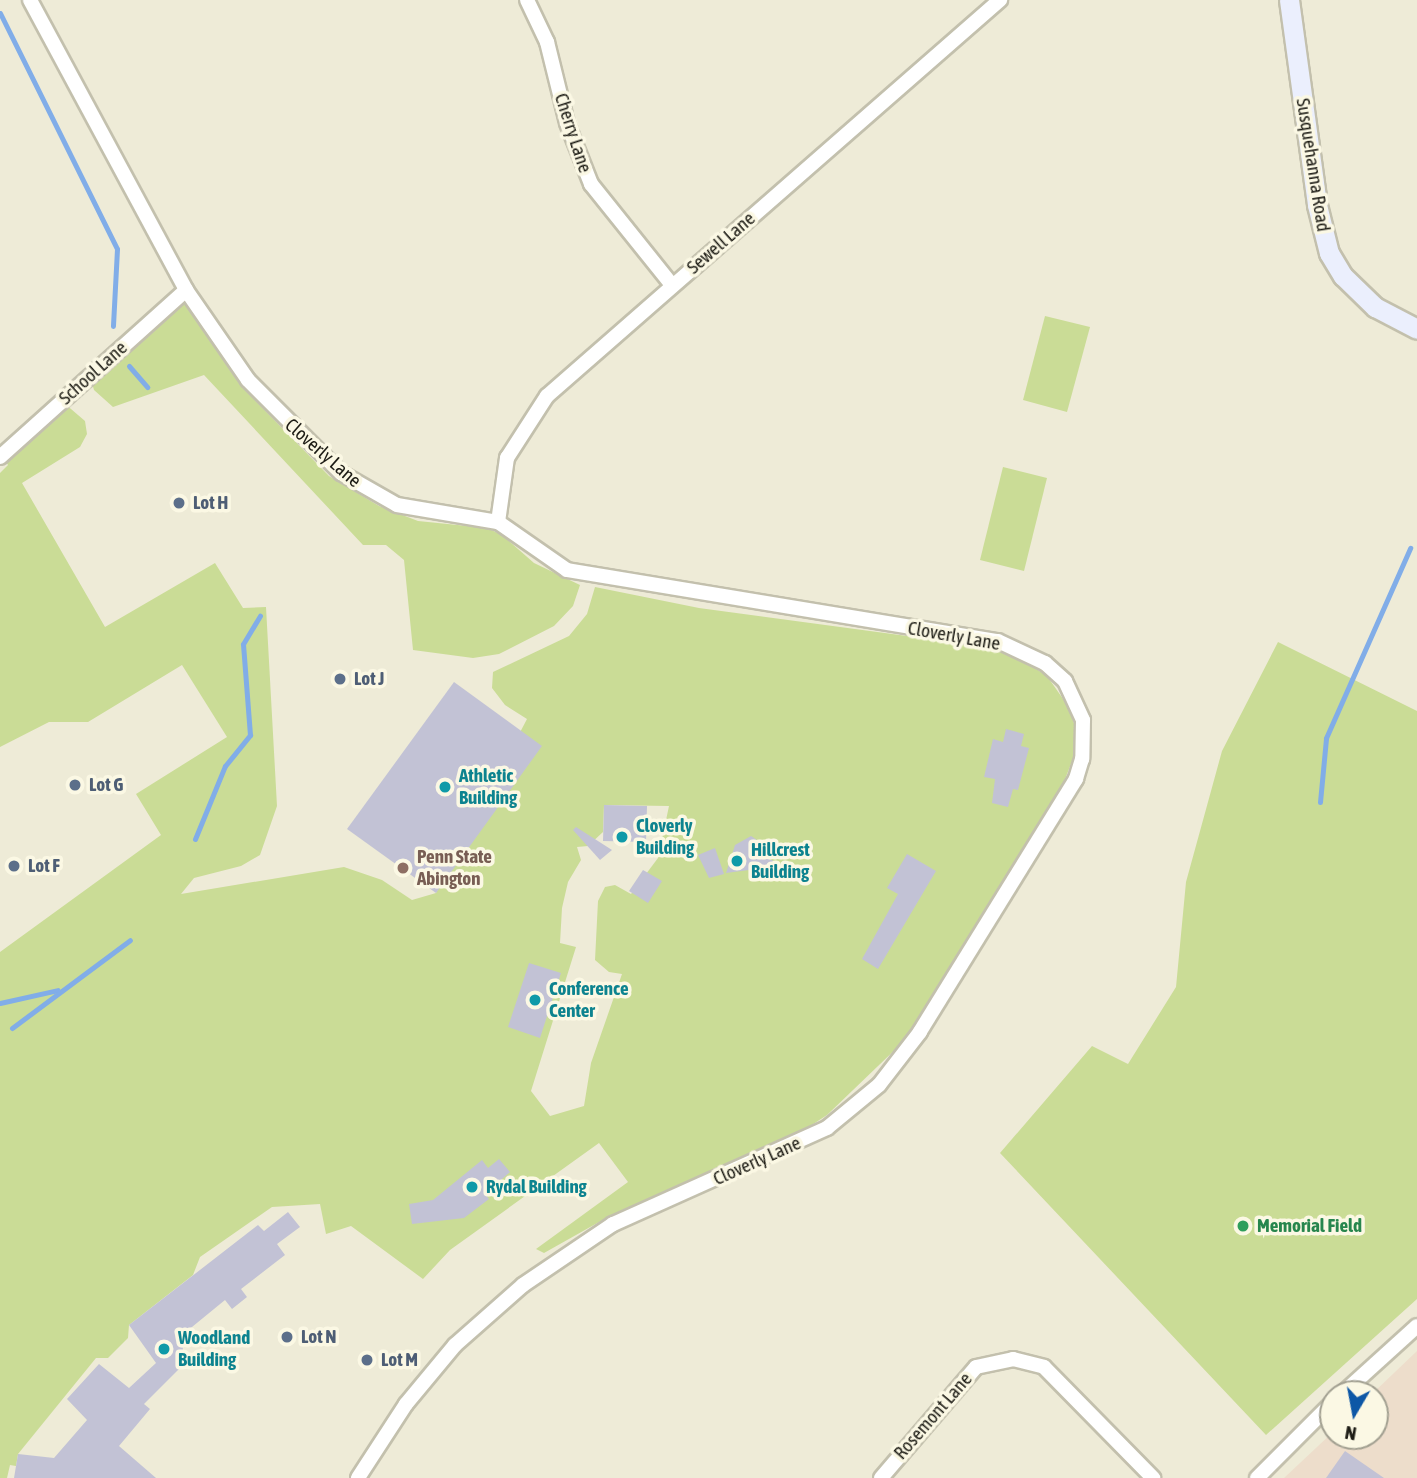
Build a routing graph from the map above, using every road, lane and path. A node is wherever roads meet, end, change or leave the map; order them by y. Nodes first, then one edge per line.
1 (30, 0) edge
2 (527, 0) edge
3 (1000, 0) edge
4 (1289, 0) edge
5 (671, 285) junction
6 (186, 290) junction
7 (1417, 330) edge
8 (0, 457) edge
9 (498, 522) junction
10 (1417, 1326) edge
11 (1357, 1380) edge
12 (1319, 1416) edge
13 (358, 1478) edge
14 (881, 1478) edge
15 (1153, 1478) edge
16 (1257, 1478) edge

1 - 6 street, Cloverly Lane
2 - 5 street, Cherry Lane
3 - 5 street, Sewell Lane
4 - 7 main road, Susquehanna Road
5 - 9 street, Sewell Lane
6 - 8 street, School Lane
6 - 9 street, Cloverly Lane
9 - 13 street, Cloverly Lane
10 - 11 street
12 - 16 street
14 - 15 street, Rosemont Lane

